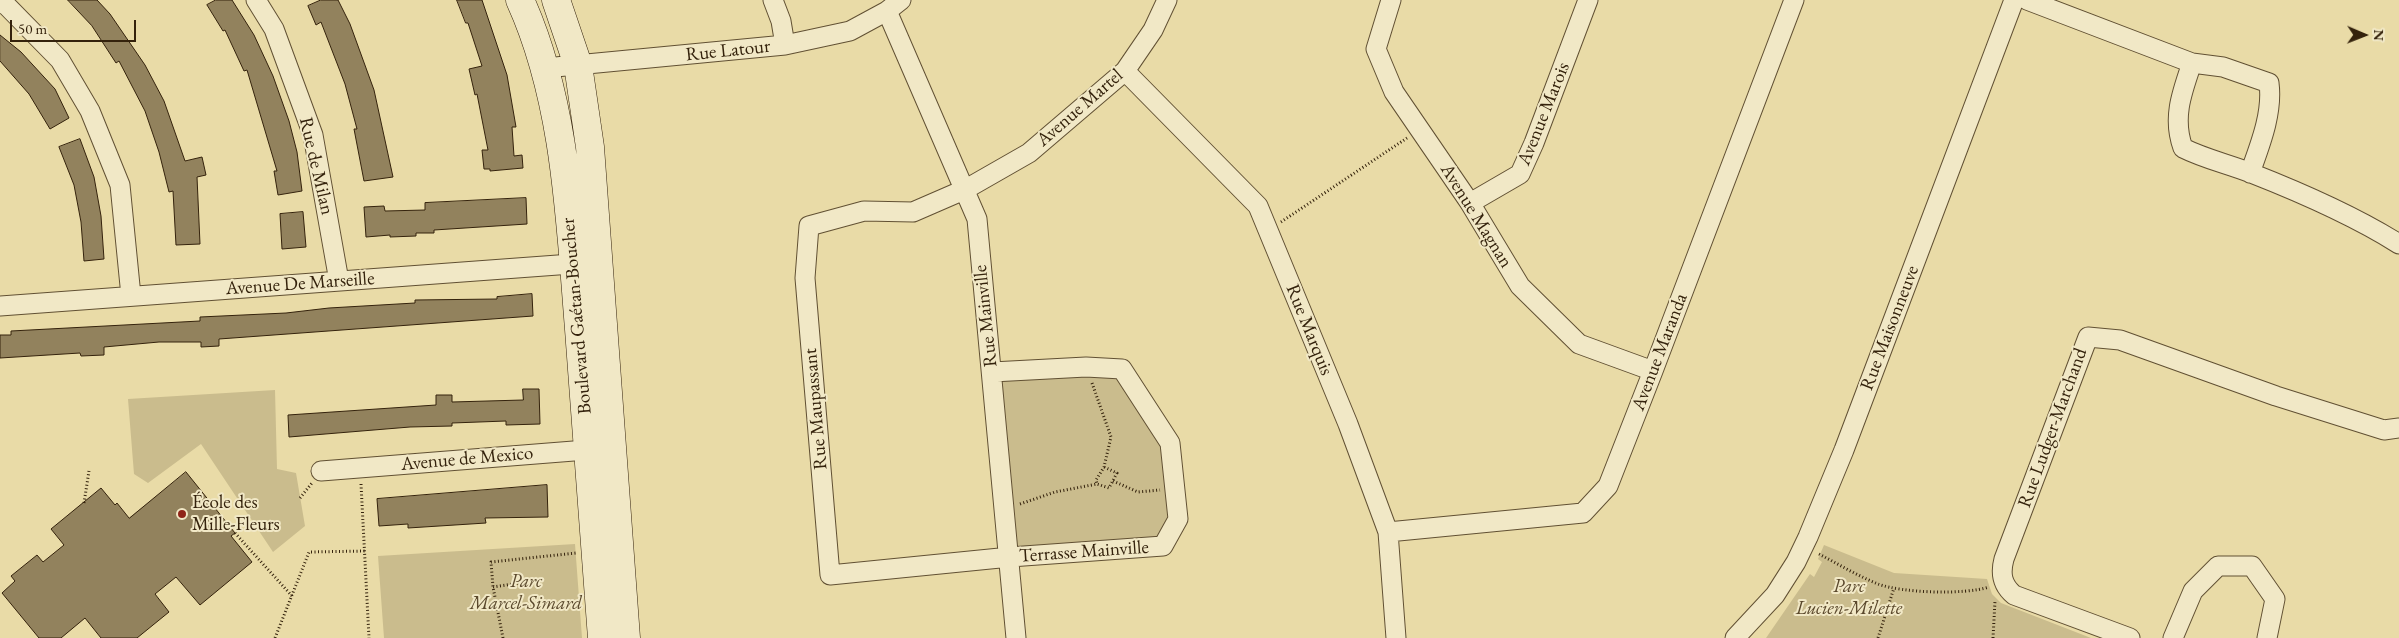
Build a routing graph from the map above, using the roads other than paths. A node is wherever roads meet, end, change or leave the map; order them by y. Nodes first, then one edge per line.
1 (256, 0) edge
2 (520, 0) edge
3 (556, 0) edge
4 (773, 0) edge
5 (1167, 0) edge
6 (1391, 0) edge
7 (1588, 0) edge
8 (1794, 0) edge
9 (2014, 0) edge
10 (2027, 0) edge
11 (0, 2) edge
12 (894, 6) edge
13 (785, 45) junction
14 (2192, 63) junction
15 (578, 65) junction
16 (545, 68) junction
17 (1125, 71) junction
18 (2250, 173) junction
19 (966, 189) junction
20 (1470, 203) junction
21 (2399, 244) edge
22 (586, 263) junction
23 (339, 281) junction
24 (131, 296) junction
25 (0, 306) edge
26 (1654, 371) junction
27 (992, 372) junction
28 (2399, 428) edge
29 (600, 449) junction
30 (321, 471) dead end
31 (1388, 532) junction
32 (1010, 557) junction
33 (602, 638) edge
34 (626, 638) edge
35 (1016, 638) edge
36 (1396, 638) edge
37 (1735, 638) edge
38 (2130, 638) edge
39 (2172, 638) edge
40 (2267, 638) edge

1 - 23 street, Rue de Milan
2 - 16 street, Boulevard Gaétan-Boucher
3 - 15 street, Boulevard Gaétan-Boucher
4 - 13 street
5 - 17 street, Avenue Martel
6 - 20 street, Avenue Magnan
7 - 20 street, Avenue Marois
8 - 26 street, Avenue Maranda
9 - 37 street, Rue Maisonneuve
10 - 14 street
11 - 24 street
12 - 13 street, Rue Latour
12 - 19 street, Rue Mainville
13 - 15 street, Rue Latour
14 - 18 street
14 - 18 street
15 - 16 street, Rue Latour
15 - 22 street, Boulevard Gaétan-Boucher
16 - 22 street, Boulevard Gaétan-Boucher
17 - 19 street, Avenue Martel
17 - 31 street, Rue Marquis
18 - 21 street
19 - 27 street, Rue Mainville
19 - 32 street, Rue Maupassant
20 - 26 street, Avenue Magnan
22 - 23 street, Avenue De Marseille
22 - 29 street, Boulevard Gaétan-Boucher
23 - 24 street, Avenue De Marseille
24 - 25 street, Avenue De Marseille
26 - 31 street, Avenue Maranda
27 - 32 street, Rue Mainville
27 - 32 street, Terrasse Mainville
28 - 38 street, Rue Ludger-Marchand
29 - 30 street, Avenue de Mexico
29 - 33 street, Boulevard Gaétan-Boucher
29 - 34 street, Boulevard Gaétan-Boucher
31 - 36 street, Rue Marquis
32 - 35 street, Rue Mainville
39 - 40 street

